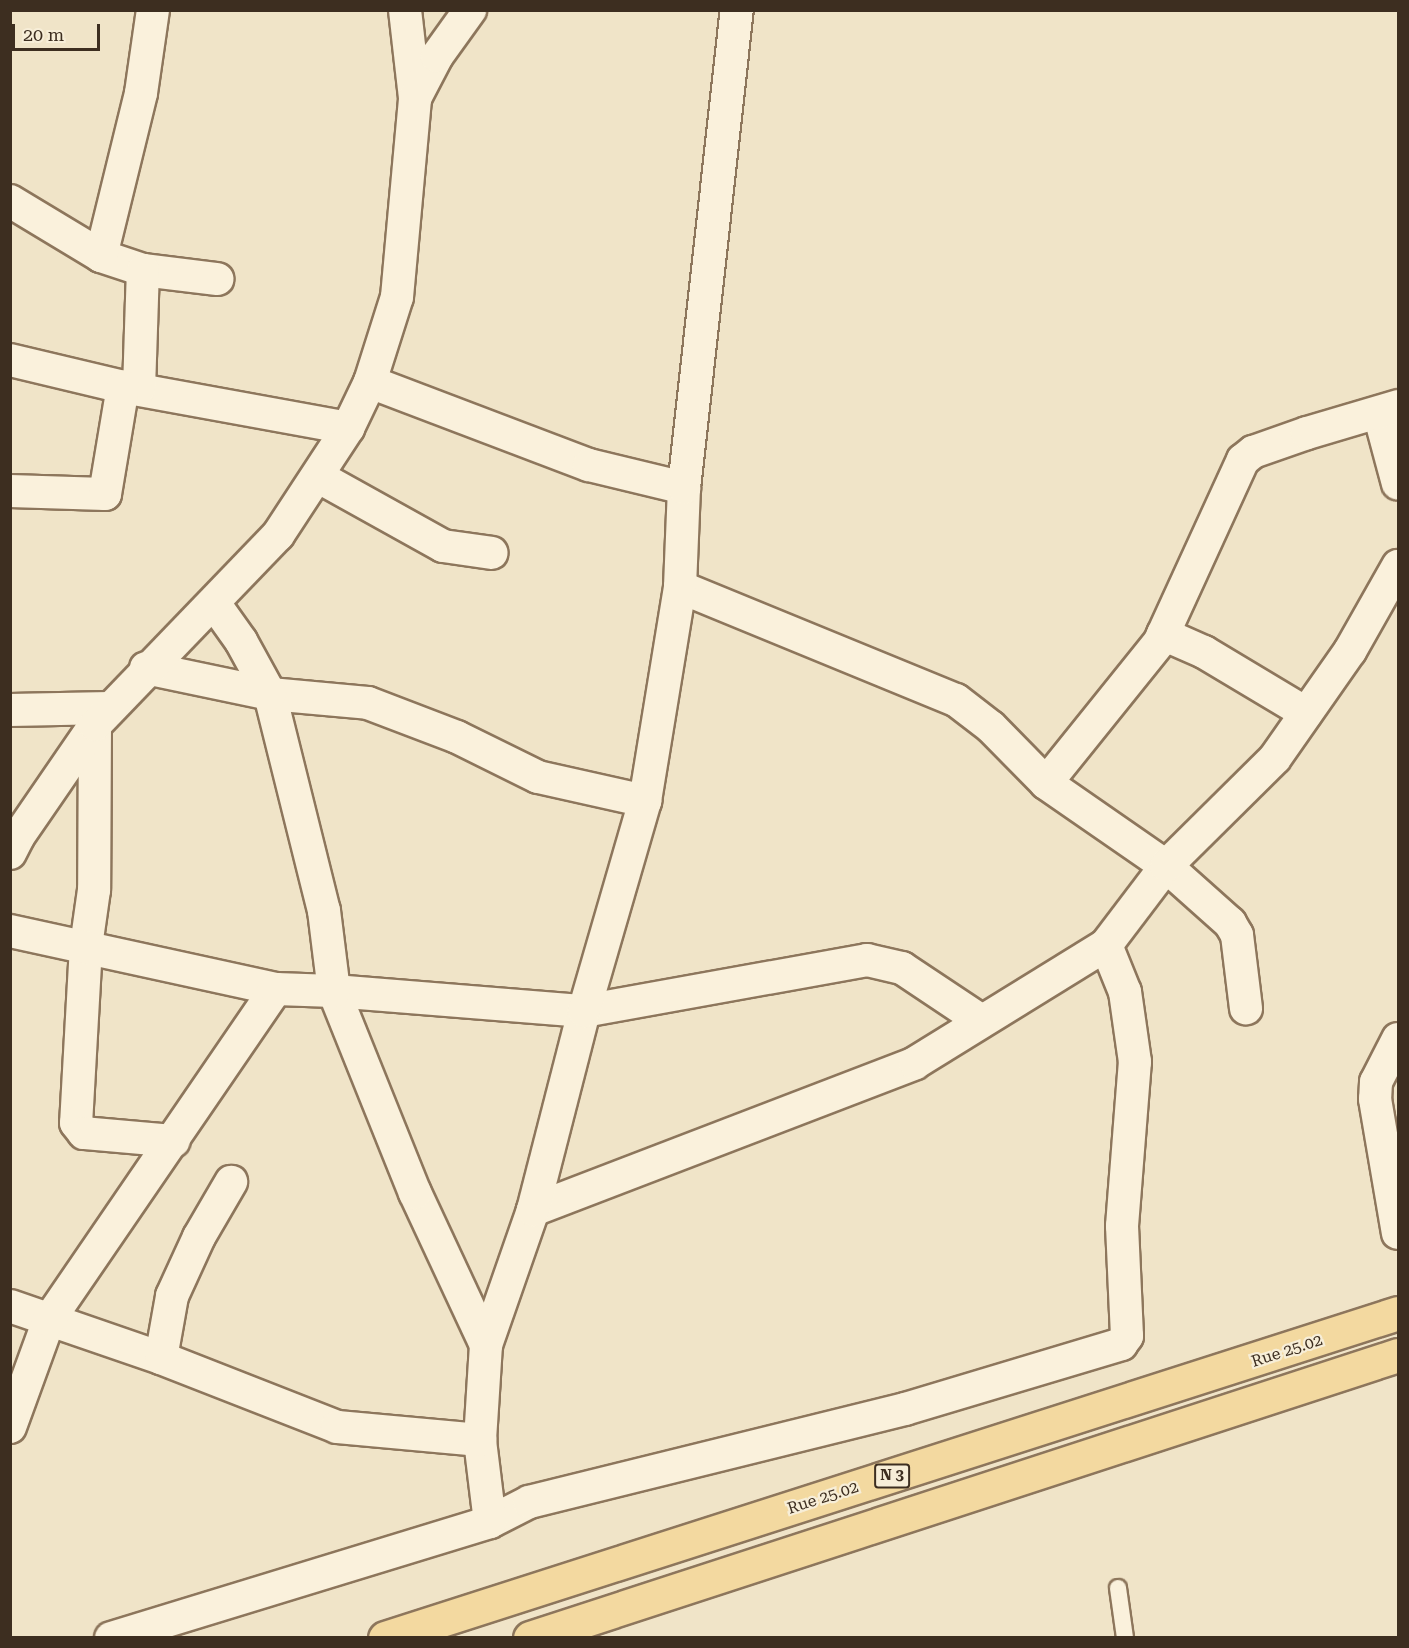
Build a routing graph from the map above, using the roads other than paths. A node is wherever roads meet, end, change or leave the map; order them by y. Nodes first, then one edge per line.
1 (153, 10) edge
2 (405, 10) edge
3 (470, 10) edge
4 (736, 10) edge
5 (415, 98) junction
6 (10, 201) edge
7 (101, 256) junction
8 (143, 270) junction
9 (217, 279) dead end
10 (10, 360) edge
11 (370, 382) junction
12 (131, 388) junction
13 (1389, 409) edge
14 (348, 428) junction
15 (319, 477) junction
16 (1398, 484) edge
17 (684, 488) junction
18 (10, 491) edge
19 (492, 553) dead end
20 (1398, 566) edge
21 (680, 587) junction
22 (214, 603) junction
23 (1163, 634) junction
24 (146, 668) junction
25 (270, 694) junction
26 (10, 710) edge
27 (1306, 713) junction
28 (103, 717) junction
29 (1047, 783) junction
30 (645, 801) junction
31 (13, 841) edge
32 (1166, 866) junction
33 (10, 931) edge
34 (1106, 945) junction
35 (86, 946) junction
36 (276, 989) junction
37 (334, 991) junction
38 (1246, 1008) dead end
39 (584, 1011) junction
40 (980, 1020) junction
41 (1398, 1039) edge
42 (174, 1141) junction
43 (231, 1182) dead end
44 (533, 1210) junction
45 (1398, 1233) edge
46 (10, 1306) edge
47 (1398, 1313) edge
48 (48, 1320) junction
49 (486, 1345) junction
50 (1398, 1355) edge
51 (161, 1358) junction
52 (10, 1427) edge
53 (480, 1440) junction
54 (490, 1522) junction
55 (1118, 1588) dead end
56 (111, 1638) edge
57 (385, 1638) edge
58 (530, 1638) edge
59 (1125, 1638) edge

1 - 7 street
2 - 5 street
3 - 5 street
4 - 17 street
5 - 11 street
6 - 7 street
7 - 8 street
8 - 9 street
8 - 12 street
10 - 12 street
11 - 14 street
11 - 17 street
12 - 14 street
12 - 18 street
13 - 16 street
13 - 23 street
14 - 15 street
15 - 19 street
15 - 22 street
17 - 21 street
20 - 27 street
21 - 29 street
21 - 30 street
22 - 24 street
22 - 25 street
23 - 27 street
23 - 29 street
24 - 25 street
24 - 28 street
25 - 30 street
25 - 37 street
26 - 28 street
27 - 32 street
28 - 31 street
28 - 35 street
29 - 32 street
30 - 39 street
32 - 34 street
32 - 38 street
33 - 35 street
34 - 40 street
34 - 54 street
35 - 36 street
35 - 42 street
36 - 37 street
36 - 42 street
37 - 39 street
37 - 49 street
39 - 40 street
39 - 44 street
40 - 44 street
41 - 45 street
42 - 48 street
43 - 51 street
44 - 49 street
46 - 48 street
47 - 57 main road, Rue 25.02 / N 3
48 - 51 street
48 - 52 street
49 - 53 street
50 - 58 main road, N 3
51 - 53 street
53 - 54 street
54 - 56 street
55 - 59 lane

